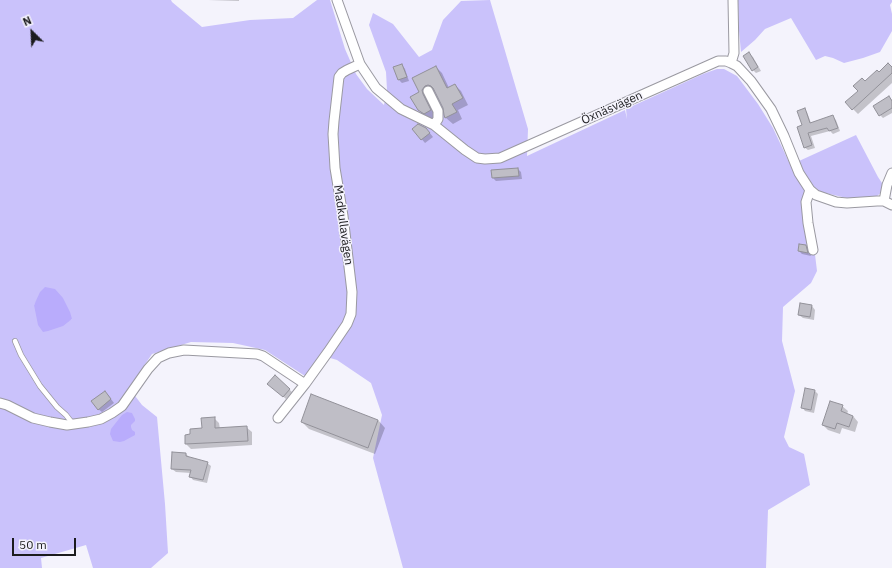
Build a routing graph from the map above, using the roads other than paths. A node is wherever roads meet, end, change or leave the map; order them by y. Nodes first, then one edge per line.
1 (337, 0) edge
2 (733, 0) edge
3 (731, 63) junction
4 (360, 64) junction
5 (428, 91) dead end
6 (434, 125) junction
7 (892, 173) edge
8 (810, 190) junction
9 (888, 203) edge
10 (813, 250) dead end
11 (14, 341) dead end
12 (305, 384) junction
13 (0, 404) edge
14 (278, 418) dead end
15 (73, 424) junction

1 - 4 street, Öxnäsvägen
2 - 3 street
3 - 6 street, Öxnäsvägen
3 - 8 street
4 - 6 street, Öxnäsvägen
4 - 12 street, Madkullavägen
5 - 6 street
7 - 9 street
8 - 9 street
8 - 10 street
11 - 15 lane
12 - 14 street, Madkullavägen
12 - 15 street
13 - 15 street

